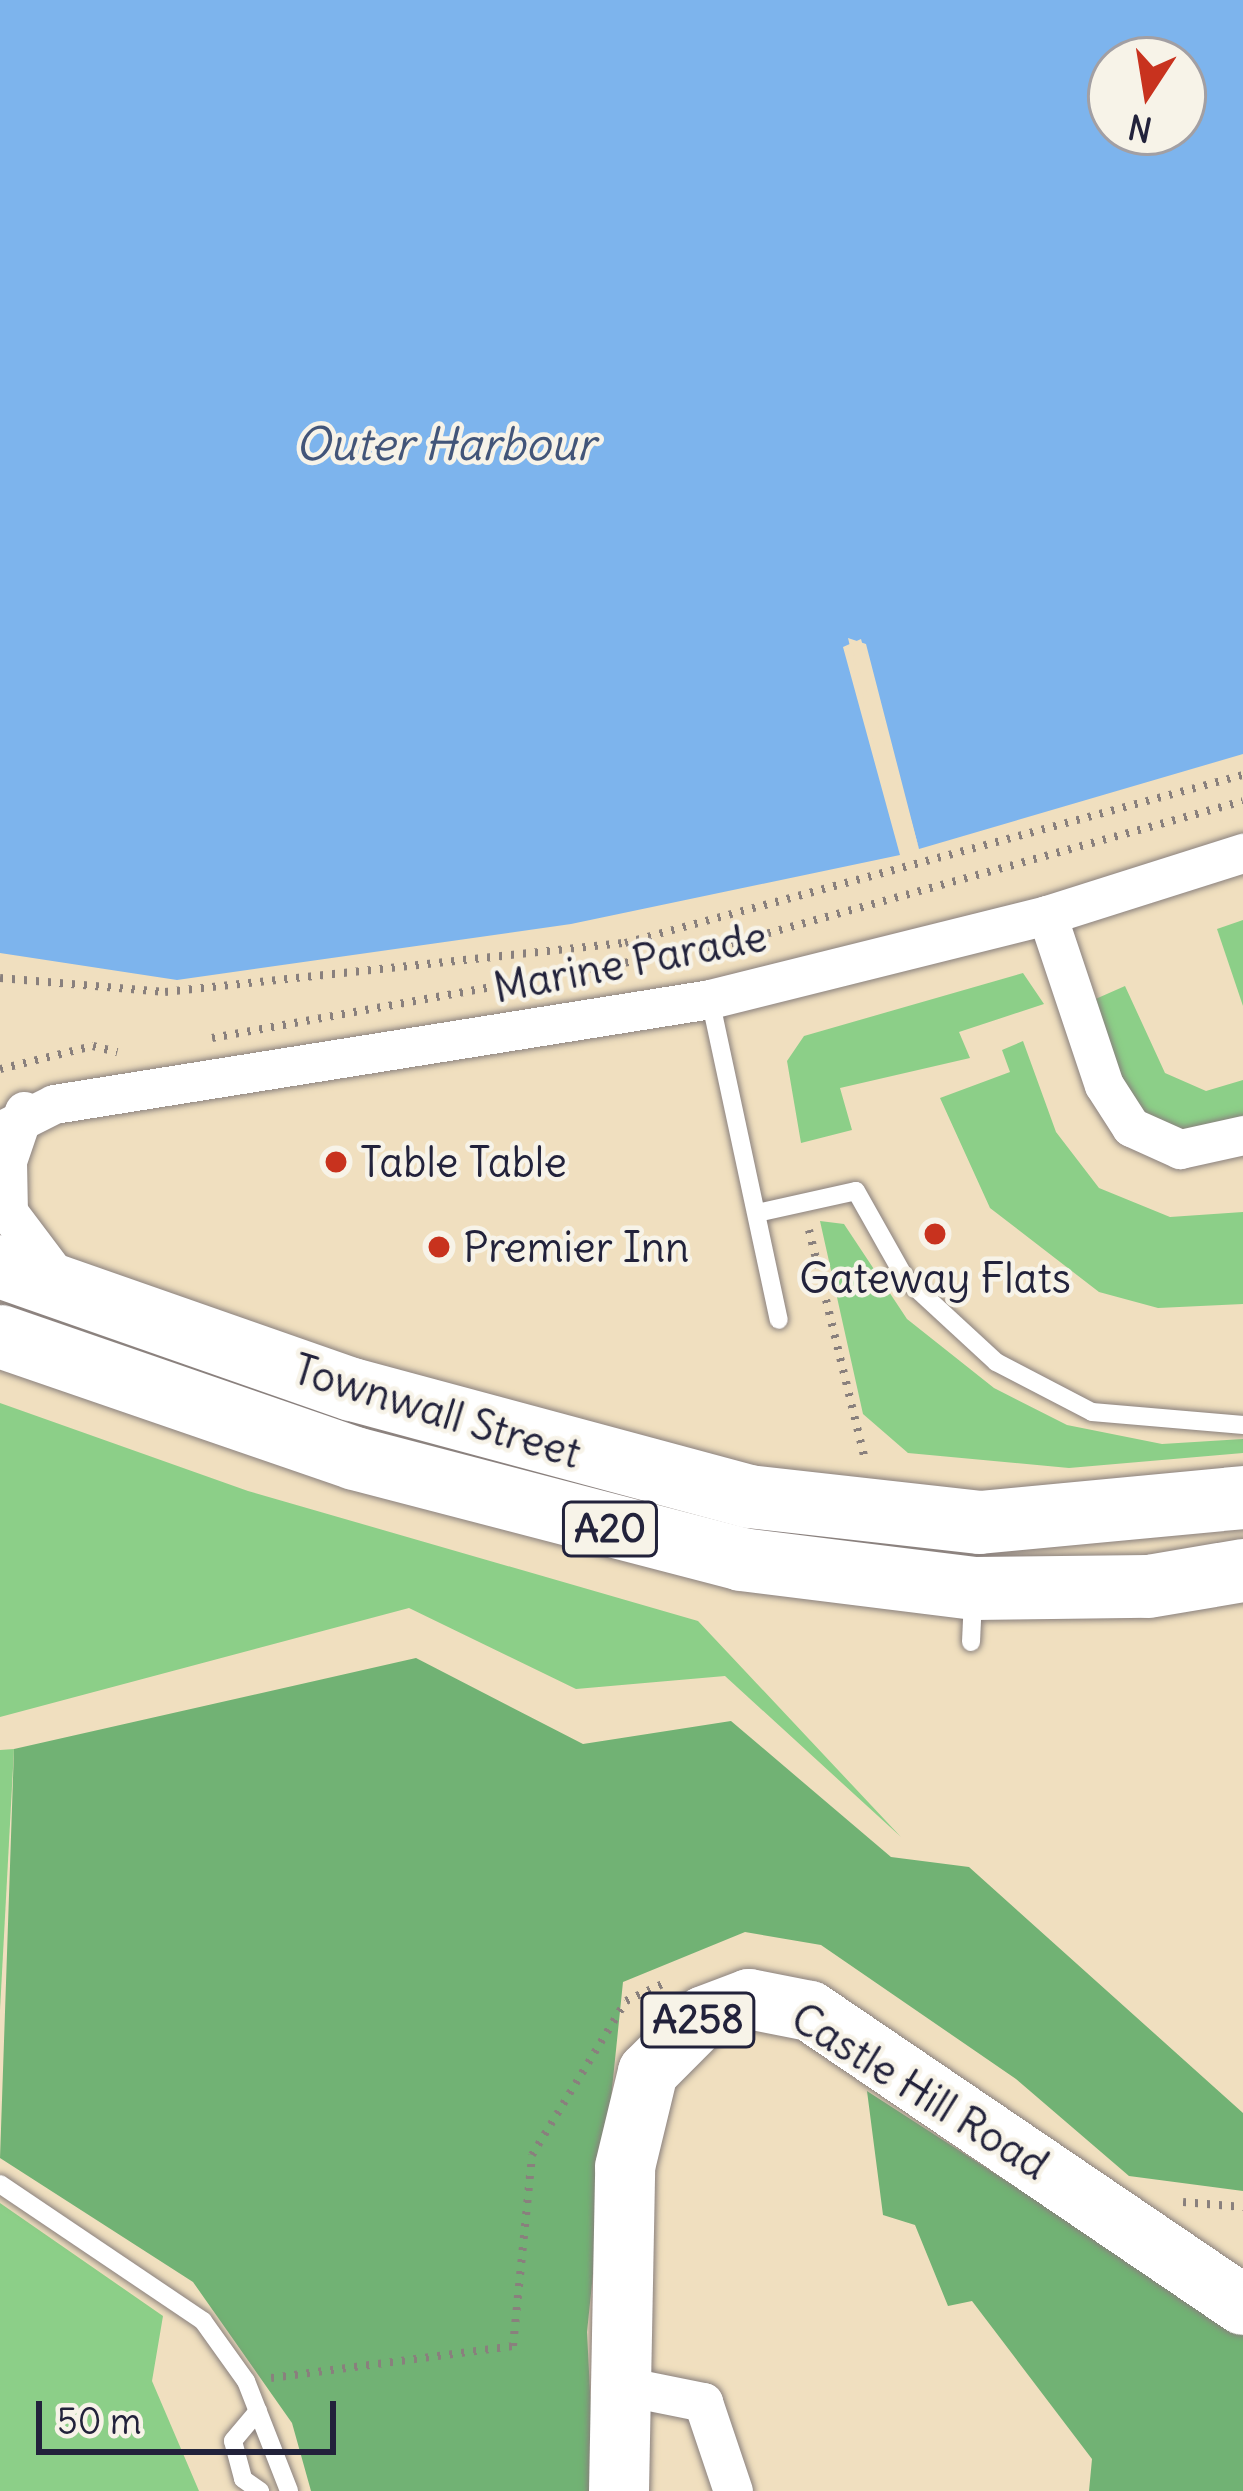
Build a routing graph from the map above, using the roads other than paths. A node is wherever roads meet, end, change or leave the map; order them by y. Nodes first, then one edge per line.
1 (1243, 853) edge
2 (1047, 915) junction
3 (710, 999) junction
4 (12, 1122) edge
5 (1243, 1135) edge
6 (757, 1214) junction
7 (0, 1266) edge
8 (70, 1290) junction
9 (779, 1320) dead end
10 (0, 1336) edge
11 (1243, 1425) edge
12 (1243, 1497) edge
13 (1243, 1570) edge
14 (0, 2184) edge
15 (1243, 2305) edge
16 (619, 2385) junction
17 (258, 2411) junction
18 (260, 2491) edge
19 (289, 2491) edge
20 (619, 2491) edge
21 (733, 2491) edge

1 - 2 street, Marine Parade
2 - 3 street, Marine Parade
2 - 5 street
3 - 4 street, Marine Parade
3 - 6 lane
4 - 8 street, Marine Parade
6 - 9 lane
6 - 11 lane
7 - 8 highway, Townwall Street / A20
8 - 12 highway, Townwall Street / A20
10 - 13 highway, Townwall Street / A20
14 - 17 lane
15 - 16 main road, Castle Hill Road / A258
16 - 20 main road, Castle Hill Road / A258
16 - 21 street
17 - 18 lane
17 - 19 lane

